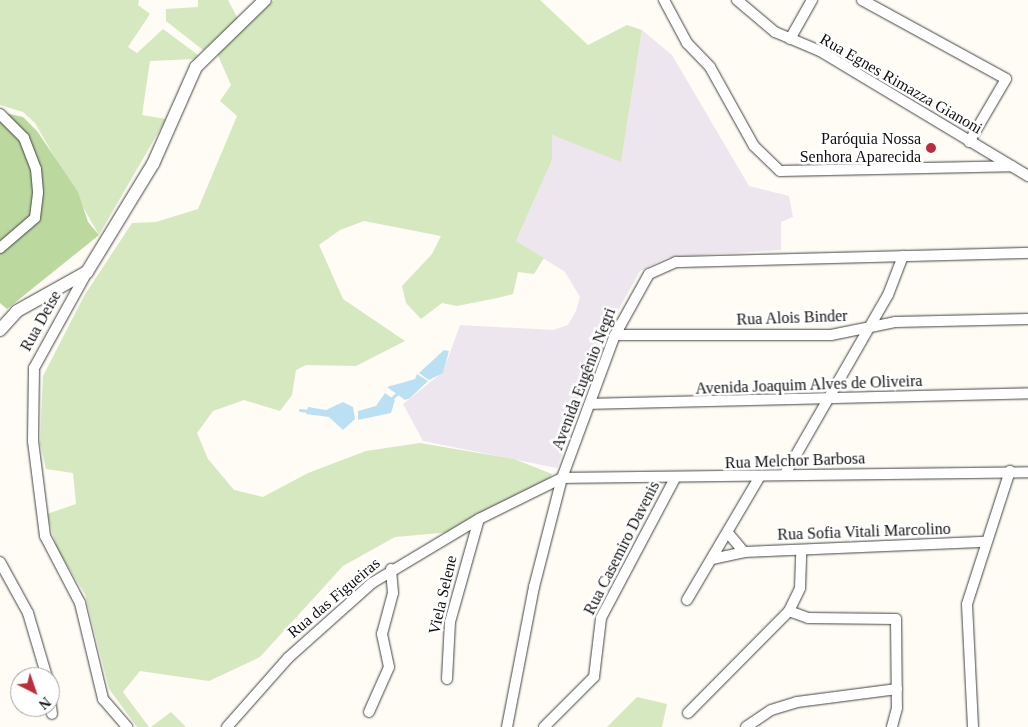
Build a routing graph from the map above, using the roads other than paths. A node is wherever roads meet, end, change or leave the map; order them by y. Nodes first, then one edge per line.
1 (265, 0) edge
2 (664, 0) edge
3 (737, 0) edge
4 (812, 0) edge
5 (862, 0) edge
6 (790, 39) junction
7 (0, 114) edge
8 (969, 142) junction
9 (1012, 166) junction
10 (1028, 176) edge
11 (0, 248) edge
12 (1028, 253) edge
13 (903, 256) junction
14 (88, 272) junction
15 (1028, 319) edge
16 (870, 327) junction
17 (0, 330) edge
18 (615, 335) junction
19 (1028, 393) edge
20 (831, 398) junction
21 (590, 404) junction
22 (1010, 471) junction
23 (1028, 472) edge
24 (785, 474) junction
25 (760, 476) junction
26 (562, 478) junction
27 (674, 480) junction
28 (479, 519) junction
29 (728, 533) junction
30 (986, 542) junction
31 (801, 550) junction
32 (744, 552) junction
33 (712, 560) junction
34 (0, 562) edge
35 (391, 569) junction
36 (687, 600) dead end
37 (789, 611) junction
38 (44, 667) edge
39 (447, 679) dead end
40 (897, 689) junction
41 (369, 712) dead end
42 (688, 714) dead end
43 (127, 727) edge
44 (227, 727) edge
45 (507, 727) edge
46 (544, 727) edge
47 (746, 727) edge
48 (892, 727) edge
49 (973, 727) edge

1 - 14 street, Rua Deise
2 - 9 street
3 - 6 street, Rua Egnes Rimazza Gianoni
4 - 6 street
5 - 8 street
6 - 8 street, Rua Egnes Rimazza Gianoni
7 - 11 street
8 - 9 street, Rua Egnes Rimazza Gianoni
9 - 10 street, Rua Egnes Rimazza Gianoni
12 - 13 street, Avenida Eugênio Negri
13 - 16 street
13 - 18 street, Avenida Eugênio Negri
14 - 17 street
14 - 43 street, Rua Deise
15 - 16 street, Rua Alois Binder
16 - 18 street, Rua Alois Binder
16 - 20 street
18 - 21 street, Avenida Eugênio Negri
19 - 20 street, Avenida Joaquim Alves de Oliveira
20 - 21 street, Avenida Joaquim Alves de Oliveira
20 - 24 street
21 - 26 street, Avenida Eugênio Negri
22 - 23 street, Rua Melchor Barbosa
22 - 24 street, Rua Melchor Barbosa
22 - 30 street
24 - 25 street, Rua Melchor Barbosa
25 - 27 street, Rua Melchor Barbosa
25 - 29 street
26 - 27 street, Rua Melchor Barbosa
26 - 28 street, Rua das Figueiras
26 - 45 street, Avenida Eugênio Negri
27 - 46 street, Rua Casemiro Davenis
28 - 35 street, Rua das Figueiras
28 - 39 street, Viela Selene
29 - 32 street
29 - 33 street
30 - 31 street, Rua Sofia Vitali Marcolino
30 - 49 street
31 - 32 street, Rua Sofia Vitali Marcolino
31 - 37 street
32 - 33 street, Rua Sofia Vitali Marcolino
33 - 36 street
34 - 38 street
35 - 41 street
35 - 44 street, Rua das Figueiras
37 - 40 street
37 - 42 street
40 - 47 street
40 - 48 street

